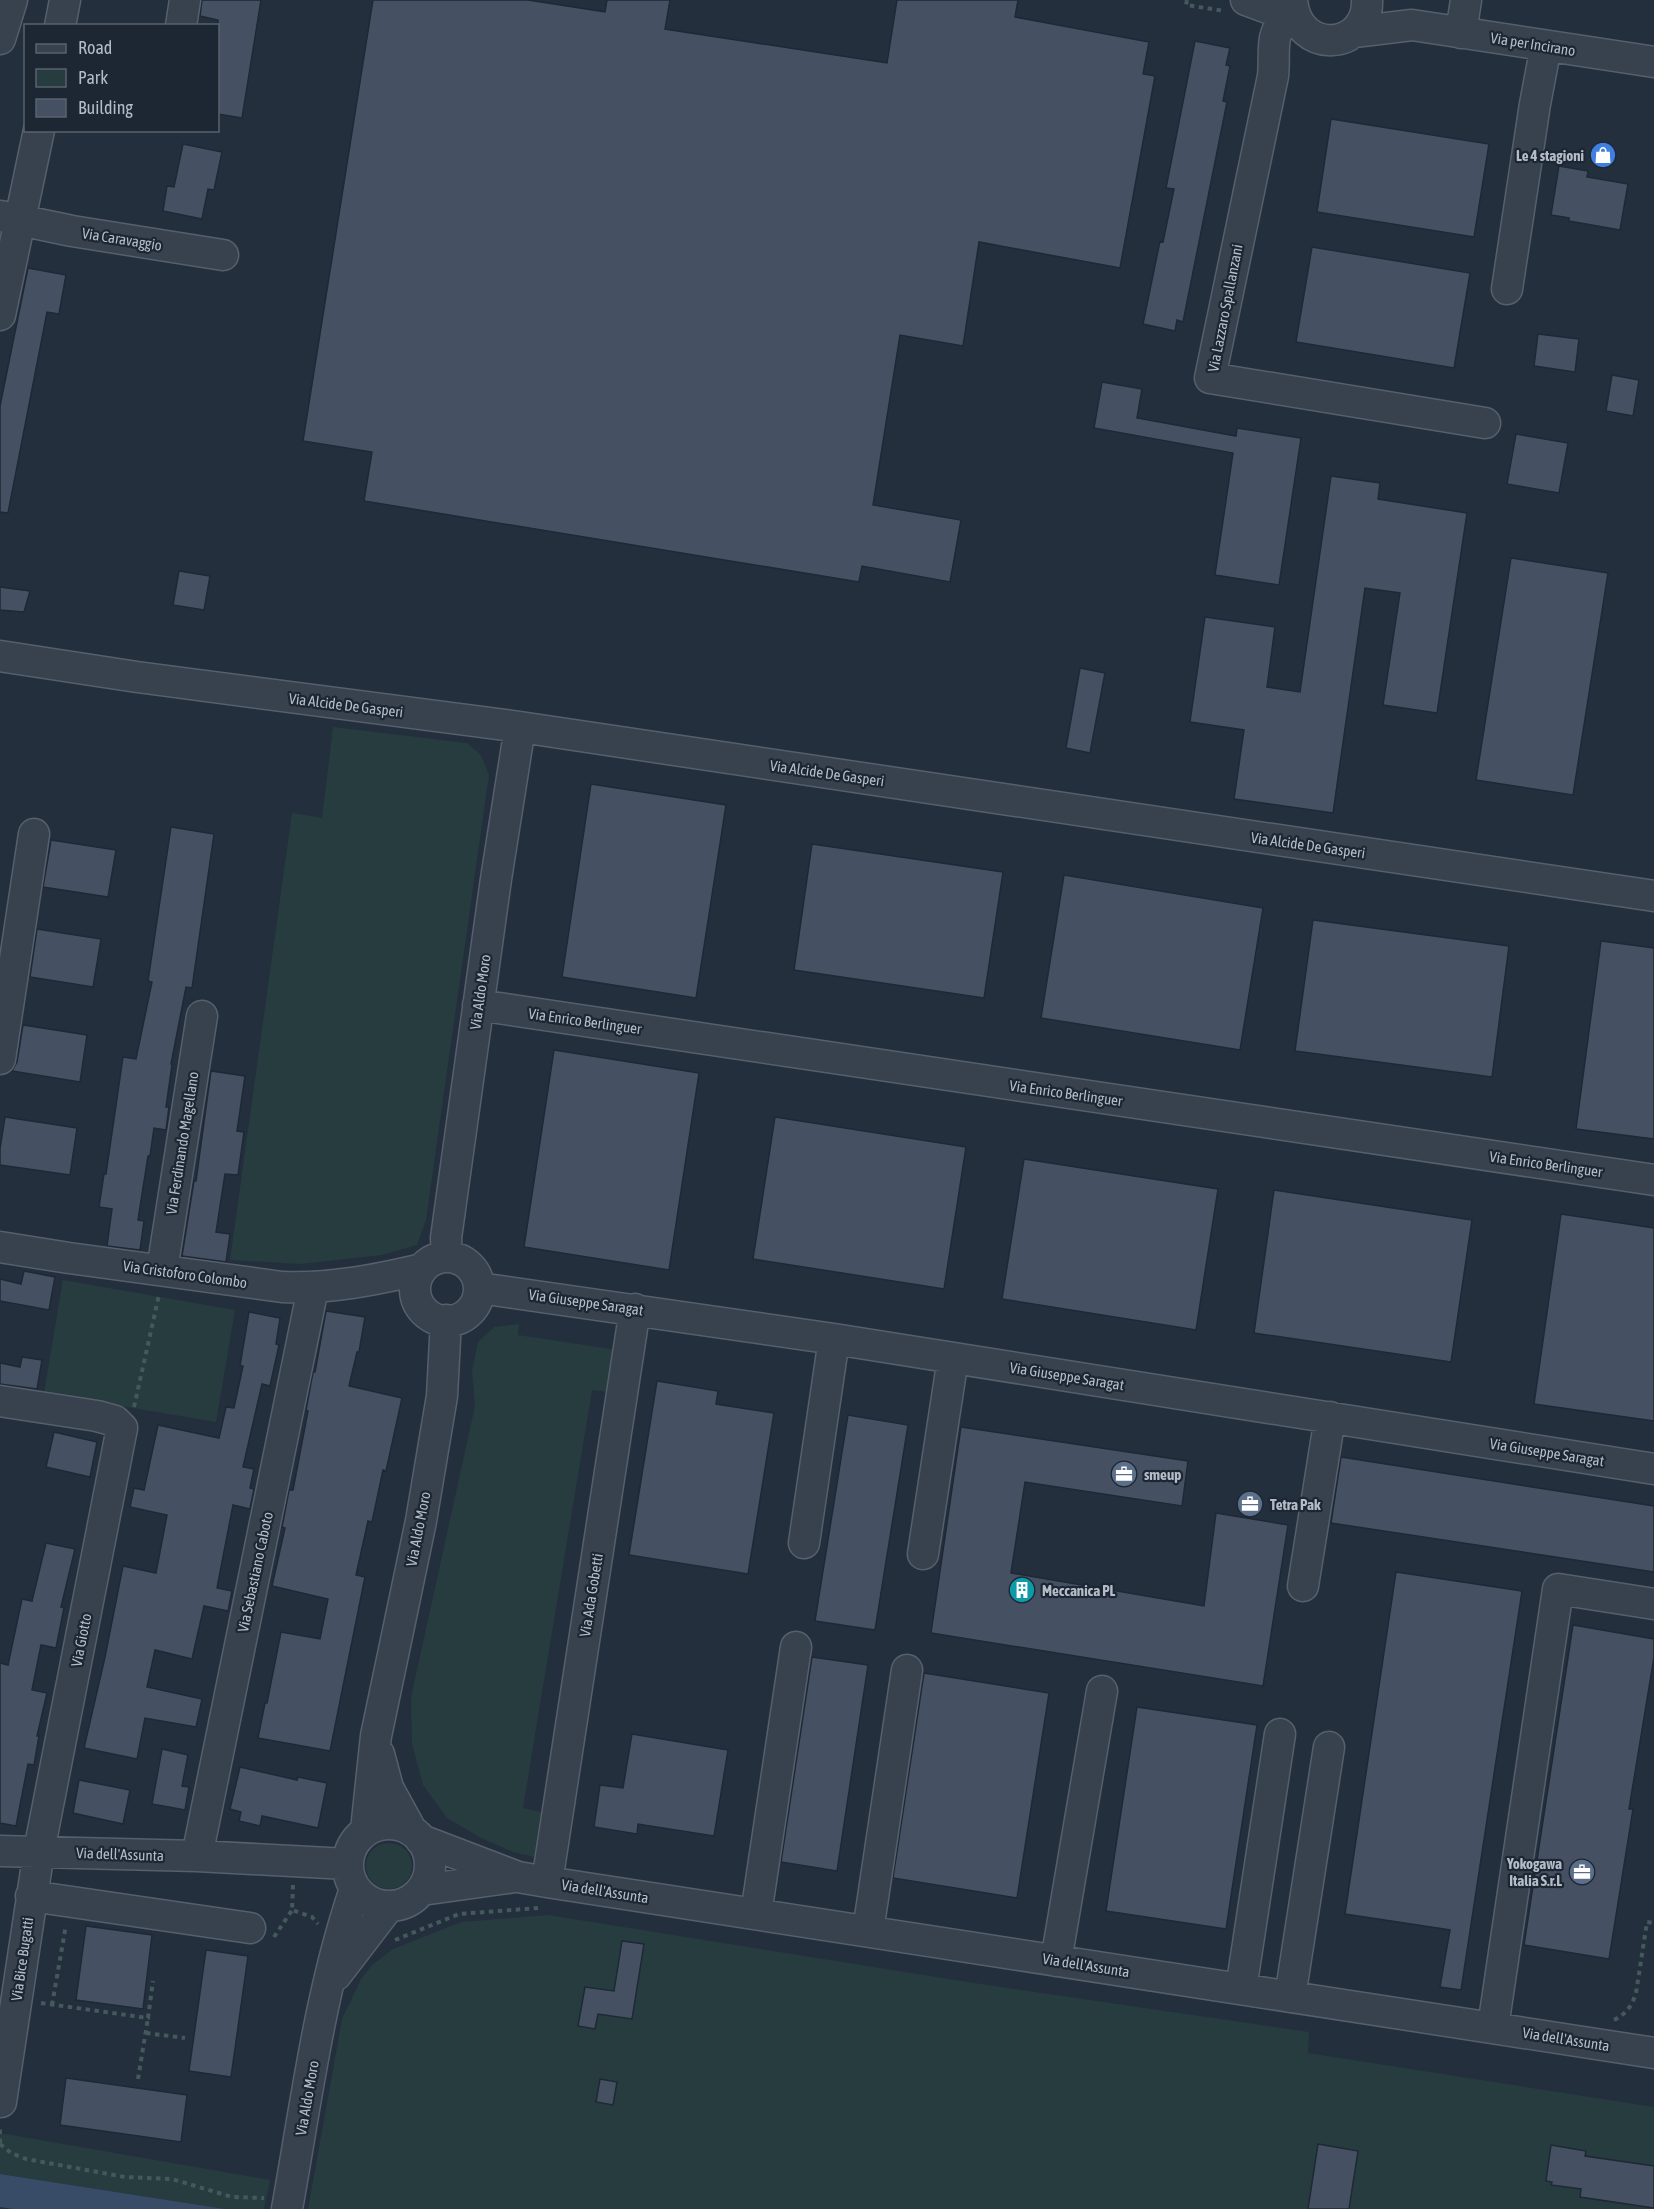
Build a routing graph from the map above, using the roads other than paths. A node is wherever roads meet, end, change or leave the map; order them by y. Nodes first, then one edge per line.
1 (12, 0) edge
2 (64, 0) edge
3 (185, 0) edge
4 (1246, 0) edge
5 (1367, 0) edge
6 (1380, 0) edge
7 (1466, 0) edge
8 (1293, 6) edge
9 (60, 24) edge
10 (181, 24) edge
11 (1412, 25) junction
12 (1354, 32) junction
13 (1461, 33) junction
14 (1316, 38) junction
15 (0, 39) edge
16 (1546, 46) junction
17 (1654, 62) edge
18 (1273, 71) junction
19 (38, 132) edge
20 (10, 219) edge
21 (224, 255) dead end
22 (1507, 289) dead end
23 (0, 315) edge
24 (1485, 423) dead end
25 (0, 656) edge
26 (520, 727) junction
27 (34, 834) dead end
28 (1654, 896) edge
29 (477, 1005) junction
30 (202, 1016) dead end
31 (0, 1059) edge
32 (1654, 1180) edge
33 (0, 1246) edge
34 (428, 1274) junction
35 (155, 1281) junction
36 (313, 1288) junction
37 (479, 1288) junction
38 (635, 1309) junction
39 (446, 1320) junction
40 (834, 1339) junction
41 (953, 1358) junction
42 (0, 1401) edge
43 (1330, 1417) junction
44 (1654, 1468) edge
45 (804, 1543) dead end
46 (923, 1554) dead end
47 (1303, 1586) dead end
48 (1654, 1604) edge
49 (796, 1647) dead end
50 (907, 1670) dead end
51 (1102, 1691) dead end
52 (1280, 1734) dead end
53 (376, 1736) junction
54 (1329, 1747) dead end
55 (366, 1830) junction
56 (416, 1835) junction
57 (0, 1851) edge
58 (39, 1851) junction
59 (197, 1856) junction
60 (351, 1876) junction
61 (518, 1876) junction
62 (422, 1890) junction
63 (547, 1894) junction
64 (31, 1896) junction
65 (389, 1906) junction
66 (756, 1914) junction
67 (250, 1928) dead end
68 (868, 1931) junction
69 (1056, 1960) junction
70 (327, 1987) junction
71 (1241, 1989) junction
72 (1290, 1997) junction
73 (10, 2007) edge
74 (1493, 2027) junction
75 (1654, 2053) edge
76 (1, 2102) edge
77 (280, 2204) edge

1 - 15 street
2 - 9 street
3 - 10 street
4 - 8 street
5 - 12 street
6 - 11 street, Via per Incirano
7 - 13 street
8 - 14 street
8 - 18 street, Via Lazzaro Spallanzani
11 - 12 street, Via per Incirano
11 - 13 street, Via per Incirano
12 - 14 street, Via per Incirano
13 - 16 street, Via per Incirano
14 - 18 street, Via Lazzaro Spallanzani
16 - 17 street, Via per Incirano
16 - 22 street
18 - 24 street, Via Lazzaro Spallanzani
19 - 20 street
20 - 21 street, Via Caravaggio
20 - 23 street
25 - 26 street, Via Alcide De Gasperi
26 - 28 street, Via Alcide De Gasperi
26 - 29 street, Via Aldo Moro
27 - 31 street
29 - 32 street, Via Enrico Berlinguer
29 - 34 street, Via Aldo Moro
30 - 35 street, Via Ferdinando Magellano
33 - 35 street, Via Cristoforo Colombo
34 - 36 street, Via Cristoforo Colombo
34 - 37 street
34 - 39 street
35 - 36 street, Via Cristoforo Colombo
36 - 59 street, Via Sebastiano Caboto
37 - 38 street, Via Giuseppe Saragat
37 - 39 street
38 - 40 street, Via Giuseppe Saragat
38 - 63 street, Via Ada Gobetti
39 - 53 street, Via Aldo Moro
40 - 41 street, Via Giuseppe Saragat
40 - 45 street
41 - 43 street, Via Giuseppe Saragat
41 - 46 street
42 - 58 street, Via Giotto
43 - 44 street, Via Giuseppe Saragat
43 - 47 street
48 - 74 street
49 - 66 street
50 - 68 street
51 - 69 street
52 - 71 street
53 - 55 street, Via Aldo Moro
53 - 56 street, Via Aldo Moro
54 - 72 street
55 - 56 street
55 - 60 street
56 - 61 street, Via dell'Assunta
56 - 62 street
57 - 58 street, Via dell'Assunta
58 - 59 street, Via dell'Assunta
58 - 64 street, Via Bice Bugatti
59 - 60 street, Via dell'Assunta
60 - 65 street
60 - 70 street, Via Aldo Moro
61 - 62 street, Via dell'Assunta
61 - 63 street, Via dell'Assunta
62 - 65 street
63 - 66 street, Via dell'Assunta
64 - 67 street
64 - 73 street, Via Bice Bugatti
65 - 70 street, Via Aldo Moro
66 - 68 street, Via dell'Assunta
68 - 69 street, Via dell'Assunta
69 - 71 street, Via dell'Assunta
70 - 77 street, Via Aldo Moro
71 - 72 street, Via dell'Assunta
72 - 74 street, Via dell'Assunta
73 - 76 street, Via Bice Bugatti
74 - 75 street, Via dell'Assunta

